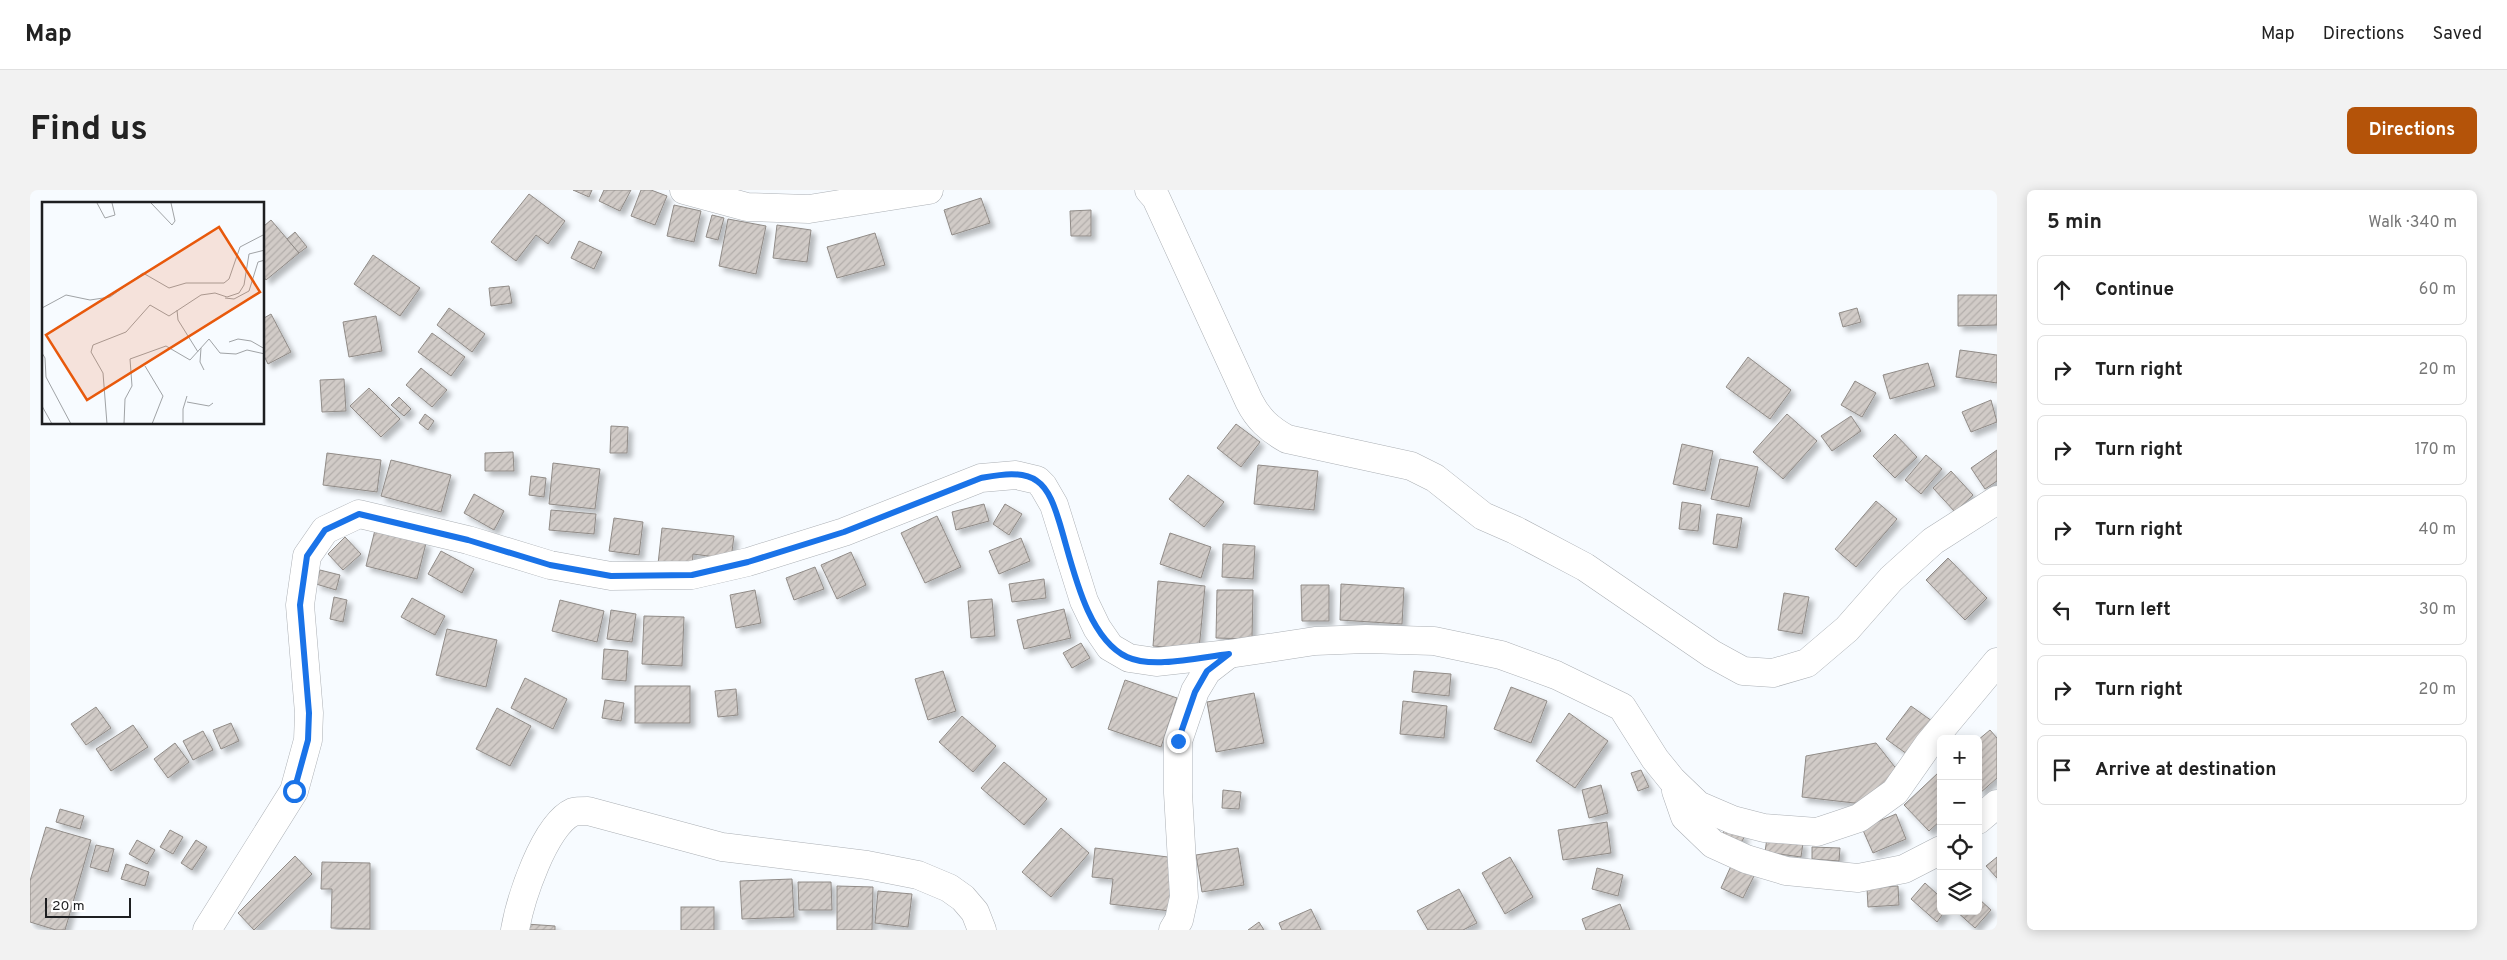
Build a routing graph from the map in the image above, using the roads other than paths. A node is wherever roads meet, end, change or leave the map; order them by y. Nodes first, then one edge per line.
1 (684, 190) edge
2 (929, 190) edge
3 (1149, 190) edge
4 (1997, 500) edge
5 (1229, 654) junction
6 (1997, 662) edge
7 (1672, 780) junction
8 (1997, 804) edge
9 (1982, 817) edge
10 (1937, 852) edge
11 (207, 930) edge
12 (515, 930) edge
13 (982, 930) edge
14 (1173, 930) edge

1 - 2 street
3 - 4 street
5 - 7 street
5 - 11 street
5 - 14 street
6 - 7 street
7 - 10 street
8 - 9 street
12 - 13 street

